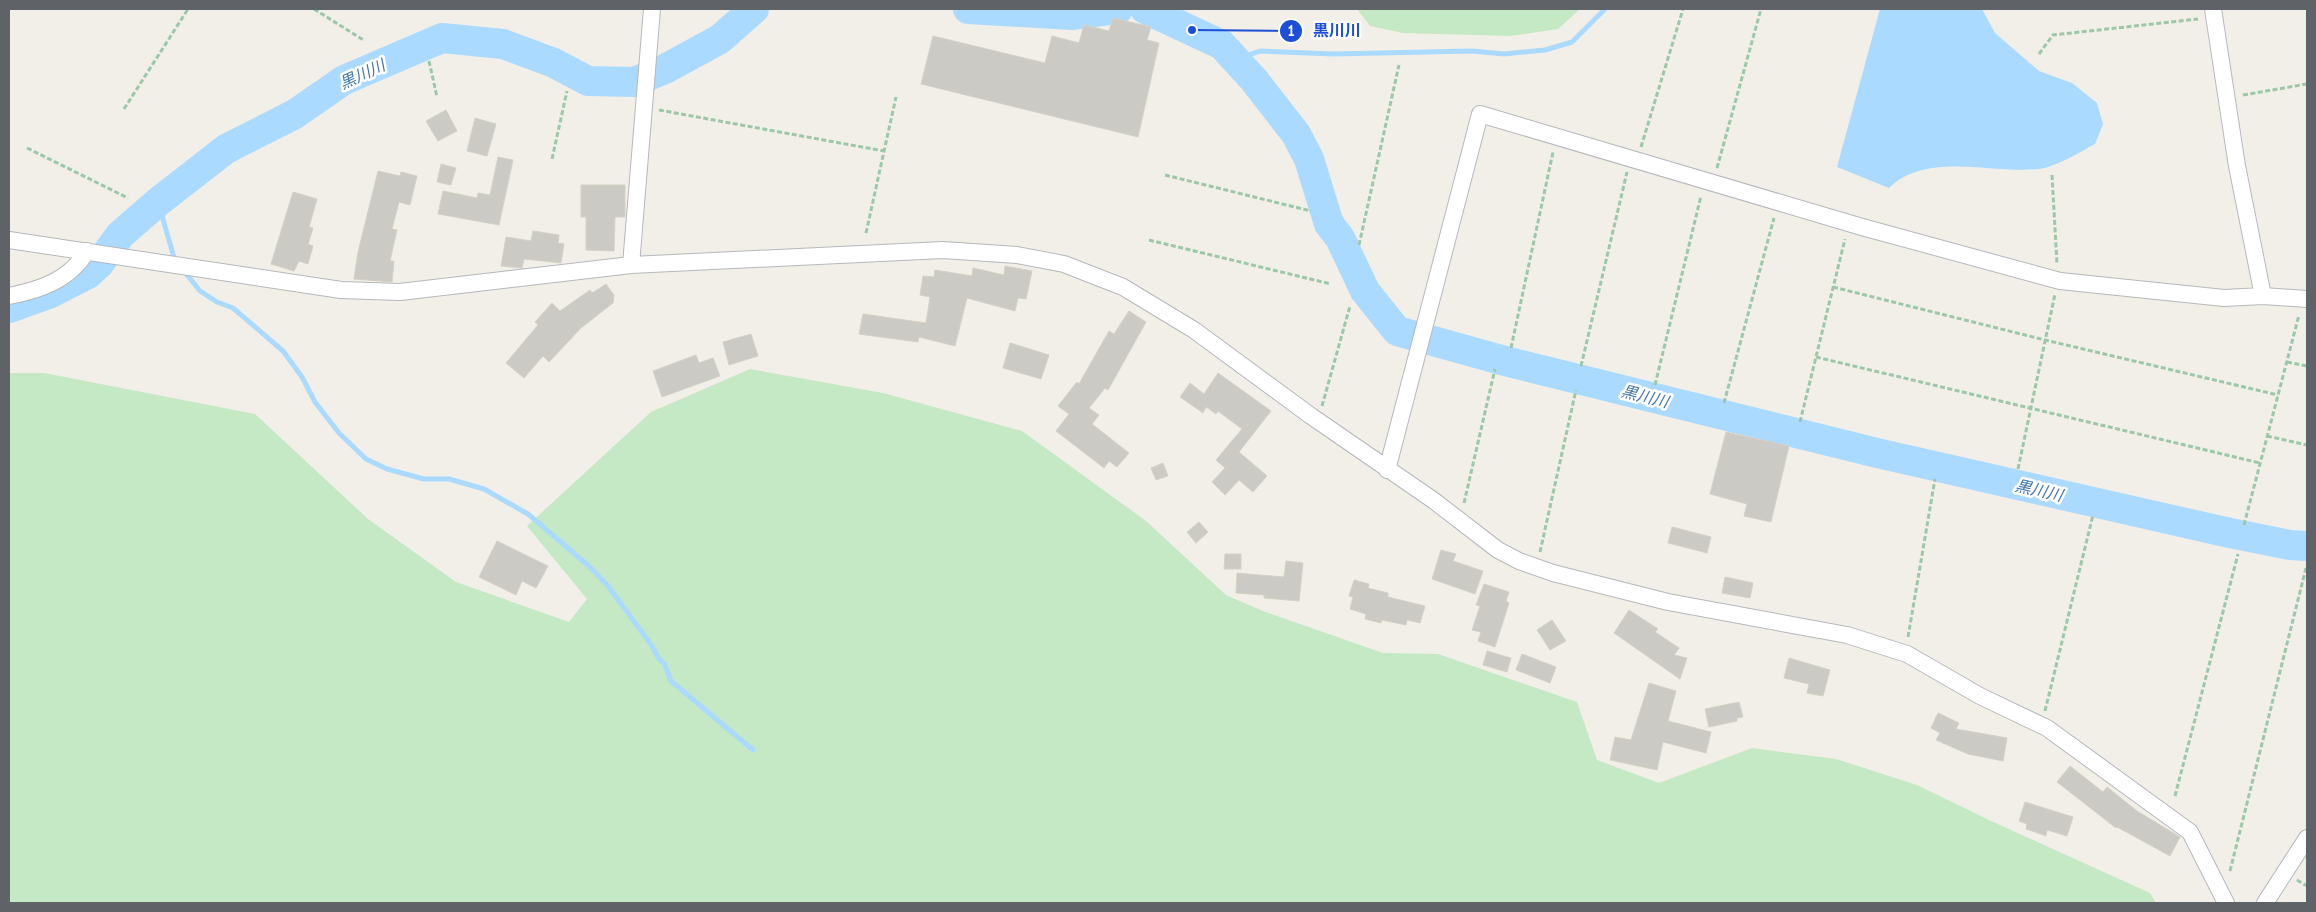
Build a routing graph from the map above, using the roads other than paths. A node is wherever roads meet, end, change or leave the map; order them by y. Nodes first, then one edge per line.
1 (652, 9) edge
2 (2207, 14) edge
3 (9, 240) edge
4 (87, 251) junction
5 (631, 265) junction
6 (9, 296) edge
7 (2263, 296) junction
8 (2304, 303) edge
9 (1387, 470) junction
10 (2307, 838) edge
11 (2226, 903) edge
12 (2265, 903) edge

1 - 5 street
2 - 7 street
3 - 4 street
4 - 5 street
4 - 6 street
5 - 9 street
7 - 8 street
7 - 9 street
9 - 11 street
10 - 12 street

